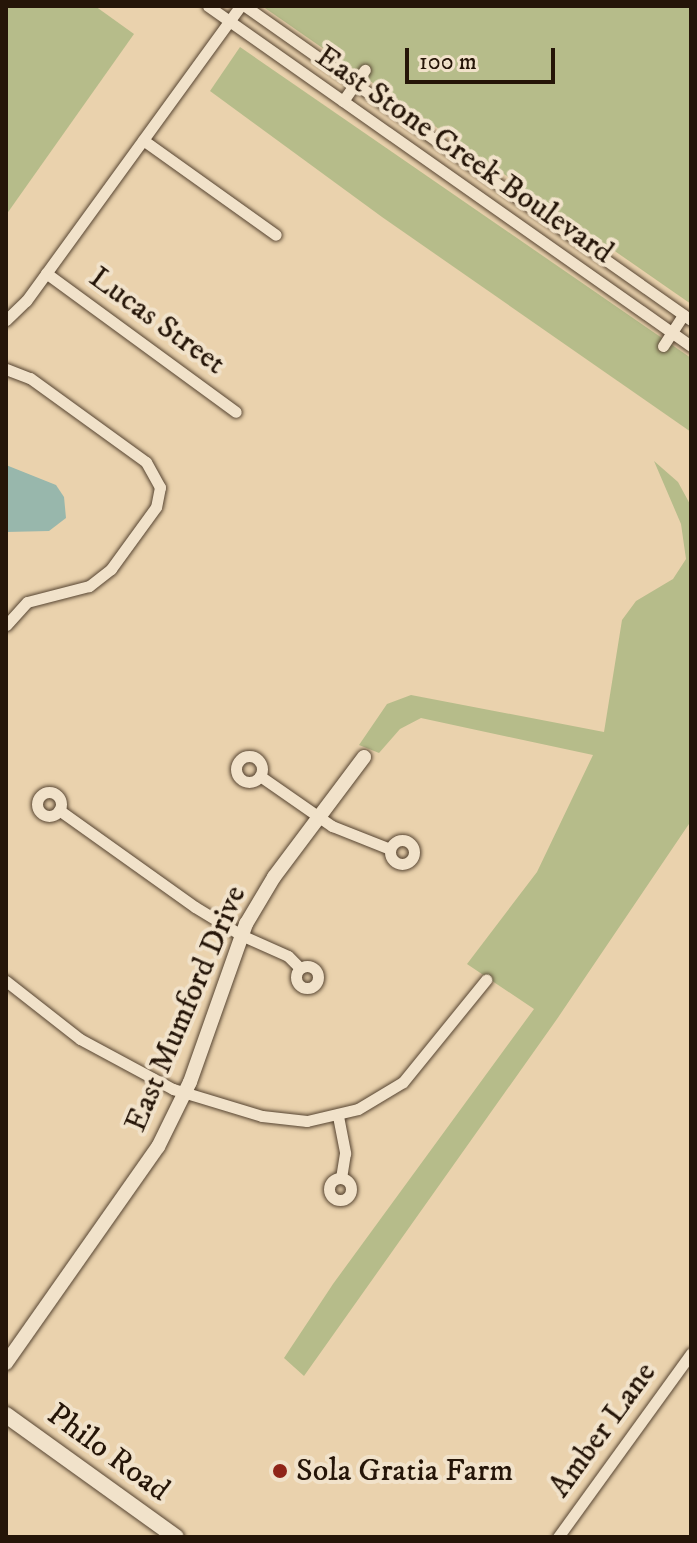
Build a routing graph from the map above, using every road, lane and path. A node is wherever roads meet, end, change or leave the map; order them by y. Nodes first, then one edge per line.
1 (208, 6) edge
2 (242, 6) edge
3 (229, 22) junction
4 (365, 70) dead end
5 (356, 83) junction
6 (343, 101) junction
7 (143, 140) junction
8 (276, 235) dead end
9 (46, 273) junction
10 (687, 318) edge
11 (6, 320) edge
12 (672, 332) junction
13 (663, 346) dead end
14 (691, 346) edge
15 (6, 369) edge
16 (236, 412) dead end
17 (6, 625) edge
18 (364, 757) dead end
19 (260, 776) dead end
20 (59, 810) dead end
21 (318, 818) junction
22 (390, 849) dead end
23 (241, 935) junction
24 (300, 968) dead end
25 (486, 980) dead end
26 (6, 981) edge
27 (186, 1094) junction
28 (338, 1116) junction
29 (341, 1178) dead end
30 (691, 1353) edge
31 (6, 1363) edge
32 (6, 1415) edge
33 (176, 1537) edge
34 (558, 1537) edge

1 - 3 street, East Stone Creek Boulevard
2 - 3 street
2 - 5 street, East Stone Creek Boulevard
3 - 6 street, East Stone Creek Boulevard
3 - 7 street
4 - 5 street
5 - 6 street
5 - 10 street, East Stone Creek Boulevard
6 - 12 street, East Stone Creek Boulevard
7 - 8 street
7 - 9 street
9 - 11 street
9 - 16 street, Lucas Street
10 - 12 street
12 - 13 street
12 - 14 street, East Stone Creek Boulevard
15 - 17 street
18 - 21 street, East Mumford Drive
19 - 21 street
20 - 23 street
21 - 22 street
21 - 23 street, East Mumford Drive
23 - 24 street
23 - 27 street, East Mumford Drive
25 - 28 street
26 - 27 street
27 - 28 street
27 - 31 street, East Mumford Drive
28 - 29 street
30 - 34 street, Amber Lane
32 - 33 main road, Philo Road

